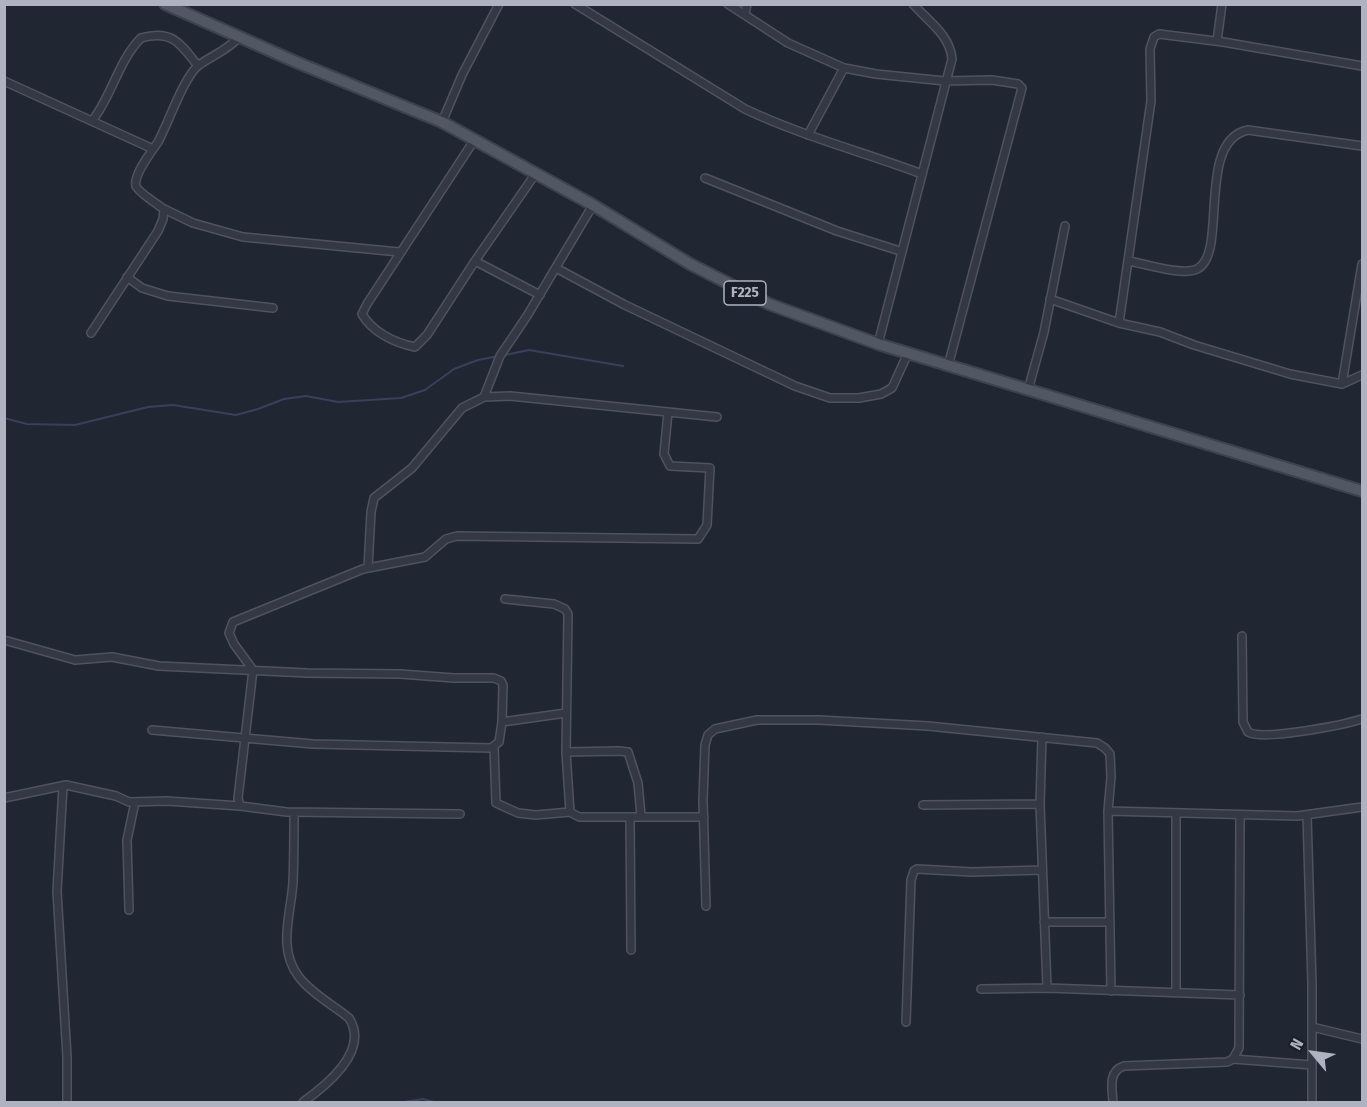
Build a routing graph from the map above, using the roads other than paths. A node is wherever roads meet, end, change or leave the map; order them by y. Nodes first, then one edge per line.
1 (165, 4) edge
2 (499, 4) edge
3 (575, 4) edge
4 (728, 4) edge
5 (747, 4) edge
6 (913, 4) edge
7 (1222, 4) edge
8 (745, 14) junction
9 (240, 36) junction
10 (1217, 41) junction
11 (198, 66) junction
12 (1362, 66) edge
13 (844, 68) junction
14 (4, 81) edge
15 (945, 81) junction
16 (92, 121) junction
17 (442, 122) junction
18 (808, 135) junction
19 (475, 139) junction
20 (1362, 146) edge
21 (153, 149) junction
22 (536, 173) junction
23 (922, 174) junction
24 (705, 178) dead end
25 (593, 205) junction
26 (164, 209) junction
27 (1065, 226) dead end
28 (900, 251) junction
29 (399, 252) junction
30 (475, 261) junction
31 (1129, 261) junction
32 (1362, 264) edge
33 (556, 268) junction
34 (127, 277) junction
35 (540, 295) junction
36 (1050, 299) junction
37 (273, 308) dead end
38 (1119, 323) junction
39 (91, 333) dead end
40 (878, 344) junction
41 (908, 353) junction
42 (948, 366) junction
43 (1362, 375) edge
44 (1342, 384) junction
45 (1028, 390) junction
46 (484, 397) junction
47 (668, 412) junction
48 (717, 417) dead end
49 (1362, 491) edge
50 (368, 568) junction
51 (505, 600) dead end
52 (1242, 636) dead end
53 (4, 640) edge
54 (253, 670) junction
55 (566, 713) junction
56 (1362, 719) edge
57 (502, 722) junction
58 (152, 730) dead end
59 (1041, 736) junction
60 (245, 739) junction
61 (494, 747) junction
62 (566, 752) junction
63 (63, 786) junction
64 (4, 798) edge
65 (135, 802) junction
66 (1040, 804) junction
67 (923, 805) dead end
68 (240, 806) junction
69 (1362, 807) edge
70 (1108, 811) junction
71 (570, 812) junction
72 (294, 813) junction
73 (1176, 813) junction
74 (460, 814) dead end
75 (1307, 815) junction
76 (641, 816) junction
77 (704, 816) junction
78 (1240, 816) junction
79 (630, 817) junction
80 (1042, 870) junction
81 (706, 906) dead end
82 (129, 910) dead end
83 (1044, 922) junction
84 (1110, 922) junction
85 (631, 950) dead end
86 (1047, 988) junction
87 (981, 989) dead end
88 (1111, 992) junction
89 (1176, 993) junction
90 (1240, 995) junction
91 (906, 1023) dead end
92 (1312, 1027) junction
93 (1362, 1039) edge
94 (1233, 1059) junction
95 (1311, 1065) junction
96 (67, 1102) edge
97 (303, 1102) edge
98 (1113, 1102) edge
99 (1314, 1102) edge

1 - 9 main road, F225
2 - 17 street
3 - 18 street
4 - 8 street
5 - 8 street
6 - 15 street
7 - 10 street
8 - 13 street
9 - 11 street
9 - 17 main road, F225
10 - 12 street
10 - 31 street
11 - 16 street
11 - 21 street
13 - 15 street
13 - 18 street
14 - 16 street
15 - 23 street
15 - 42 street
16 - 21 street
17 - 19 main road, F225
18 - 23 street
19 - 22 main road, F225
19 - 29 street
20 - 31 street
21 - 26 street
22 - 25 main road, F225
22 - 30 street
23 - 28 street
24 - 28 street
25 - 33 street
25 - 40 main road, F225
26 - 29 street
26 - 34 street
27 - 36 street
28 - 40 street
29 - 30 street
30 - 35 street
31 - 38 street
32 - 44 street
33 - 35 street
33 - 41 street
34 - 37 street
34 - 39 street
35 - 46 street
36 - 38 street
36 - 45 street
38 - 44 street
40 - 41 main road, F225
41 - 42 main road, F225
42 - 45 main road, F225
43 - 44 street
45 - 49 main road, F225
46 - 47 street
46 - 50 street
47 - 48 street
47 - 50 street
50 - 54 street
51 - 55 street
52 - 56 street
53 - 54 street
54 - 57 street
54 - 60 street
55 - 57 street
55 - 62 street
57 - 61 street
58 - 60 street
59 - 66 street
59 - 70 street
59 - 77 street
60 - 61 street
60 - 68 street
61 - 71 street
62 - 71 street
62 - 76 street
63 - 64 street
63 - 65 street
63 - 96 street
65 - 68 street
65 - 82 street
66 - 67 street
66 - 80 street
68 - 72 street
69 - 75 street
70 - 73 street
70 - 84 street
71 - 79 street
72 - 74 street
72 - 97 street
73 - 78 street
73 - 89 street
75 - 78 street
75 - 92 street
76 - 77 street
76 - 79 street
77 - 81 street
78 - 90 street
79 - 85 street
80 - 83 street
80 - 91 street
83 - 84 street
83 - 86 street
84 - 88 street
86 - 87 street
86 - 88 street
88 - 89 street
89 - 90 street
90 - 94 street
92 - 93 street
92 - 95 street
94 - 95 street
94 - 98 street
95 - 99 street

